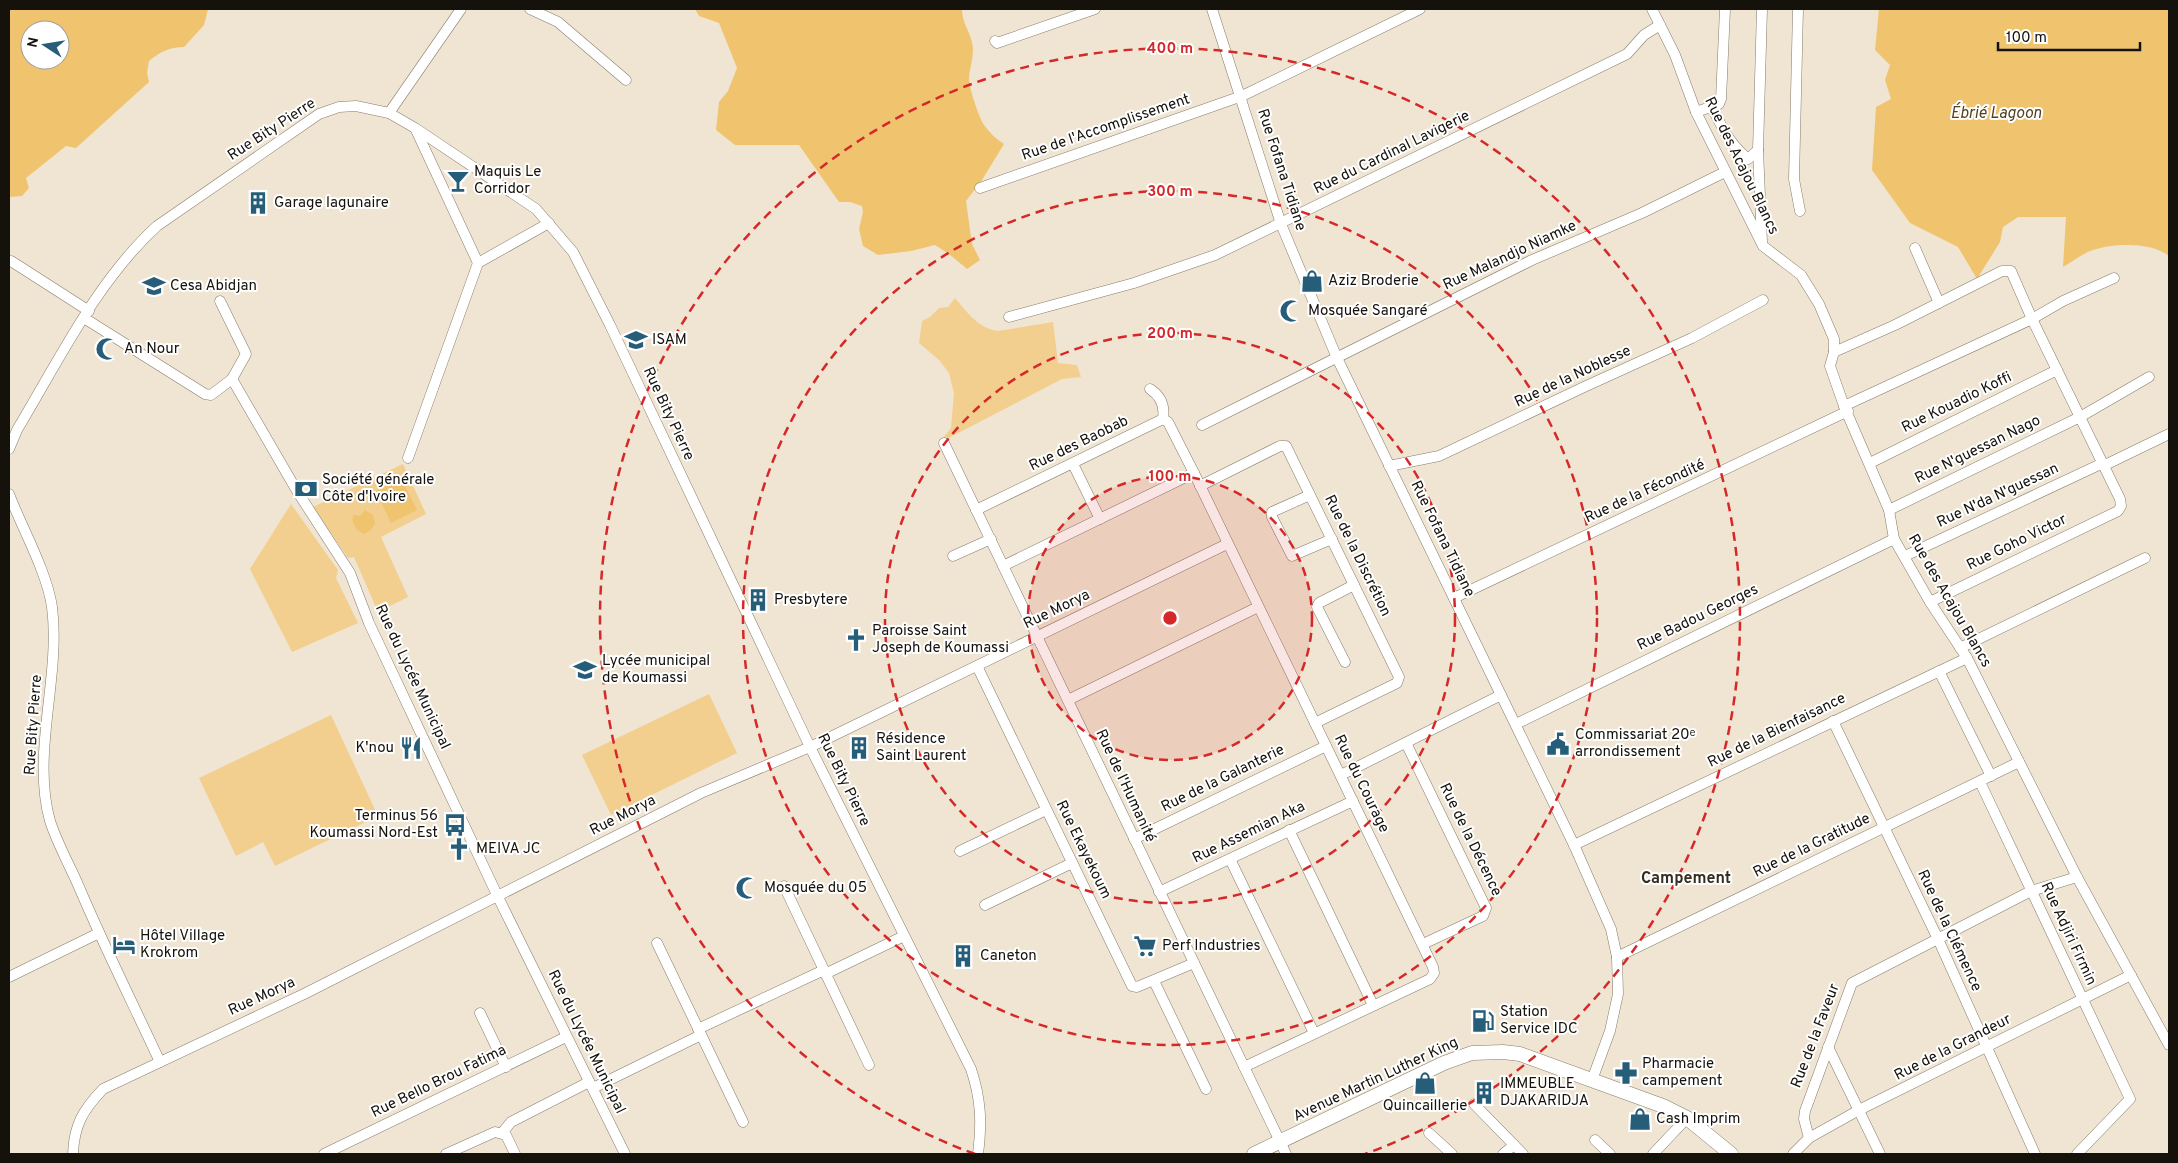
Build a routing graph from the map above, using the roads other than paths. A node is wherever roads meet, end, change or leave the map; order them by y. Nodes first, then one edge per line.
1 (461, 9) edge
2 (530, 9) edge
3 (1095, 9) edge
4 (1212, 9) edge
5 (1420, 9) edge
6 (1652, 9) edge
7 (1725, 9) edge
8 (1762, 9) edge
9 (1798, 9) edge
10 (1660, 26) junction
11 (995, 41) dead end
12 (626, 80) dead end
13 (1242, 96) junction
14 (1712, 107) junction
15 (1696, 112) junction
16 (389, 114) junction
17 (415, 128) junction
18 (1758, 150) junction
19 (1725, 172) junction
20 (980, 188) dead end
21 (1800, 211) dead end
22 (549, 223) junction
23 (1281, 224) junction
24 (1763, 246) junction
25 (1915, 248) dead end
26 (11, 260) dead end
27 (478, 263) junction
28 (2114, 278) dead end
29 (1763, 300) dead end
30 (220, 301) dead end
31 (1939, 303) junction
32 (86, 314) junction
33 (1009, 318) dead end
34 (2032, 319) junction
35 (1834, 352) junction
36 (1337, 358) junction
37 (2057, 370) junction
38 (2149, 377) dead end
39 (232, 379) junction
40 (1150, 389) dead end
41 (1846, 409) junction
42 (2080, 417) junction
43 (1163, 419) junction
44 (1202, 425) dead end
45 (2169, 434) edge
46 (944, 443) dead end
47 (9, 449) edge
48 (408, 458) dead end
49 (1870, 463) junction
50 (1073, 464) junction
51 (2104, 464) junction
52 (1390, 466) junction
53 (1194, 473) junction
54 (1200, 486) junction
55 (9, 494) edge
56 (1310, 494) junction
57 (976, 510) junction
58 (1890, 510) junction
59 (1100, 519) junction
60 (990, 539) junction
61 (1332, 539) junction
62 (1894, 539) junction
63 (1227, 544) junction
64 (953, 556) dead end
65 (1905, 556) junction
66 (2145, 558) dead end
67 (1003, 566) junction
68 (1354, 585) junction
69 (1454, 598) junction
70 (1930, 602) junction
71 (1258, 607) junction
72 (1037, 636) junction
73 (1960, 648) junction
74 (1966, 658) junction
75 (1345, 662) dead end
76 (977, 666) junction
77 (1939, 671) junction
78 (1501, 695) junction
79 (1068, 700) junction
80 (1832, 722) junction
81 (1315, 723) junction
82 (1516, 724) junction
83 (1406, 743) junction
84 (1326, 746) junction
85 (810, 748) junction
86 (2019, 762) junction
87 (1341, 775) junction
88 (1991, 776) junction
89 (1980, 782) junction
90 (1352, 800) junction
91 (1046, 810) junction
92 (1883, 829) junction
93 (1289, 830) junction
94 (1134, 839) junction
95 (1574, 845) junction
96 (960, 851) dead end
97 (1230, 859) junction
98 (1072, 863) junction
99 (2077, 877) junction
100 (784, 886) dead end
101 (2031, 891) junction
102 (1159, 892) junction
103 (498, 897) junction
104 (984, 905) dead end
105 (99, 933) junction
106 (904, 936) junction
107 (1938, 939) junction
108 (658, 943) dead end
109 (1422, 944) junction
110 (1617, 956) junction
111 (1194, 963) junction
112 (824, 972) junction
113 (2130, 975) junction
114 (9, 977) edge
115 (1154, 981) junction
116 (2082, 998) junction
117 (1373, 1005) junction
118 (480, 1013) dead end
119 (699, 1032) junction
120 (1314, 1033) junction
121 (566, 1037) junction
122 (2169, 1045) edge
123 (1828, 1047) junction
124 (1987, 1048) junction
125 (160, 1062) junction
126 (869, 1065) dead end
127 (506, 1067) junction
128 (1244, 1067) junction
129 (1592, 1080) junction
130 (591, 1085) junction
131 (1206, 1089) dead end
132 (1474, 1104) dead end
133 (1859, 1110) junction
134 (1687, 1118) junction
135 (743, 1122) dead end
136 (502, 1133) junction
137 (1430, 1134) dead end
138 (1808, 1138) junction
139 (1595, 1140) dead end
140 (1514, 1145) junction
141 (1283, 1148) edge
142 (73, 1154) edge
143 (324, 1154) edge
144 (446, 1154) edge
145 (515, 1154) edge
146 (625, 1154) edge
147 (978, 1154) edge
148 (1254, 1154) edge
149 (1452, 1154) edge
150 (1503, 1154) edge
151 (1523, 1154) edge
152 (1610, 1154) edge
153 (1653, 1154) edge
154 (1731, 1154) edge
155 (1793, 1154) edge
156 (1880, 1154) edge
157 (2035, 1154) edge
158 (2077, 1154) edge

1 - 16 street
2 - 12 street
3 - 11 street
4 - 13 street, Rue Fofana Tidiane
5 - 13 street, Rue de l'Accomplissement
6 - 10 street, Rue des Acajou Blancs
7 - 14 street
8 - 18 street
9 - 21 street
10 - 15 street, Rue des Acajou Blancs
10 - 23 street, Rue du Cardinal Lavigerie
13 - 20 street, Rue de l'Accomplissement
13 - 23 street, Rue Fofana Tidiane
14 - 15 street
14 - 18 street
15 - 19 street, Rue des Acajou Blancs
16 - 17 street, Rue Bity Pierre
16 - 32 street, Rue Bity Pierre
17 - 22 street, Rue Bity Pierre
17 - 27 street
18 - 24 street
19 - 24 street, Rue des Acajou Blancs
19 - 36 street, Rue Malandjo Niamke
22 - 27 street
22 - 85 street, Rue Bity Pierre
23 - 33 street, Rue du Cardinal Lavigerie
23 - 36 street, Rue Fofana Tidiane
24 - 35 street, Rue des Acajou Blancs
25 - 31 street
26 - 32 street
27 - 48 street
28 - 34 street, Rue de la Fécondité
29 - 52 street, Rue de la Noblesse
30 - 39 street
31 - 34 street
31 - 35 street
32 - 39 street
32 - 47 street, Rue Bity Pierre
34 - 37 street
34 - 41 street, Rue de la Fécondité
35 - 41 street, Rue des Acajou Blancs
36 - 44 street, Rue Malandjo Niamke
36 - 52 street, Rue Fofana Tidiane
37 - 42 street
37 - 49 street, Rue Kouadio Koffi
38 - 42 street, Rue N'guessan Nago
39 - 103 street, Rue du Lycée Municipal
40 - 43 street
41 - 49 street, Rue des Acajou Blancs
41 - 69 street, Rue de la Fécondité
42 - 51 street
42 - 58 street, Rue N'guessan Nago
43 - 50 street, Rue des Baobab
43 - 53 street, Rue du Courage
45 - 51 street, Rue N'da N'guessan
46 - 57 street, Rue de l'Humanité
49 - 58 street, Rue des Acajou Blancs
50 - 57 street, Rue des Baobab
50 - 59 street
51 - 65 street, Rue N'da N'guessan
51 - 70 street, Rue Goho Victor
52 - 69 street, Rue Fofana Tidiane
53 - 54 street, Rue du Courage
53 - 59 street
54 - 56 street, Rue de la Discrétion
54 - 63 street, Rue du Courage
55 - 105 street, Rue Bity Pierre
56 - 61 street, Rue de la Discrétion
56 - 61 street
57 - 60 street, Rue de l'Humanité
58 - 62 street, Rue des Acajou Blancs
59 - 67 street
60 - 64 street
60 - 67 street, Rue de l'Humanité
61 - 68 street, Rue de la Discrétion
62 - 65 street, Rue des Acajou Blancs
62 - 82 street, Rue Badou Georges
63 - 71 street, Rue du Courage
63 - 72 street, Rue Morya
65 - 70 street, Rue des Acajou Blancs
66 - 73 street
67 - 72 street, Rue de l'Humanité
68 - 75 street
68 - 81 street, Rue de la Discrétion
69 - 78 street, Rue Fofana Tidiane
70 - 73 street, Rue des Acajou Blancs
71 - 79 street
71 - 81 street, Rue du Courage
72 - 76 street, Rue Morya
72 - 79 street, Rue de l'Humanité
73 - 74 street, Rue des Acajou Blancs
74 - 77 street, Rue de la Bienfaisance
74 - 86 street, Rue des Acajou Blancs
76 - 85 street, Rue Morya
76 - 91 street, Rue Ekayekoum
77 - 80 street, Rue de la Bienfaisance
77 - 88 street
78 - 82 street, Rue Fofana Tidiane
78 - 83 street
79 - 94 street, Rue de l'Humanité
80 - 92 street, Rue de la Clémence
80 - 95 street, Rue de la Bienfaisance
81 - 84 street, Rue du Courage
82 - 95 street, Rue Fofana Tidiane
83 - 87 street
83 - 109 street, Rue de la Décence
84 - 87 street, Rue du Courage
84 - 94 street, Rue de la Galanterie
85 - 103 street, Rue Morya
85 - 106 street, Rue Bity Pierre
86 - 88 street, Rue de la Gratitude
86 - 99 street, Rue des Acajou Blancs
87 - 90 street, Rue du Courage
88 - 89 street, Rue de la Gratitude
89 - 92 street, Rue de la Gratitude
89 - 101 street, Rue Adjiri Firmin
90 - 93 street, Rue Assemian Aka
90 - 109 street, Rue du Courage
91 - 96 street
91 - 98 street, Rue Ekayekoum
92 - 107 street, Rue de la Clémence
92 - 110 street, Rue de la Gratitude
93 - 97 street, Rue Assemian Aka
93 - 117 street
94 - 102 street, Rue de l'Humanité
95 - 110 street, Rue Fofana Tidiane
97 - 102 street, Rue Assemian Aka
97 - 120 street
98 - 104 street
98 - 115 street, Rue Ekayekoum
99 - 101 street, Rue de la Faveur
99 - 113 street, Rue des Acajou Blancs
100 - 112 street
101 - 107 street, Rue de la Faveur
101 - 116 street, Rue Adjiri Firmin
102 - 111 street, Rue de l'Humanité
103 - 121 street, Rue du Lycée Municipal
103 - 125 street, Rue Morya
105 - 114 street
105 - 125 street, Rue Bity Pierre
106 - 112 street
106 - 147 street, Rue Bity Pierre
107 - 123 street, Rue de la Faveur
107 - 124 street, Rue de la Clémence
108 - 119 street
109 - 117 street, Rue du Courage
110 - 129 street, Rue Fofana Tidiane
111 - 115 street, Rue Ekayekoum
111 - 128 street, Rue de l'Humanité
112 - 119 street
112 - 126 street
113 - 116 street, Rue de la Grandeur
113 - 122 street, Rue des Acajou Blancs
115 - 131 street
116 - 124 street, Rue de la Grandeur
116 - 158 street, Rue Adjiri Firmin
117 - 120 street, Rue du Courage
118 - 127 street
119 - 130 street
119 - 135 street
120 - 128 street, Rue du Courage
121 - 127 street, Rue Bello Brou Fatima
121 - 130 street, Rue du Lycée Municipal
123 - 133 street
123 - 138 street, Rue de la Faveur
124 - 133 street, Rue de la Grandeur
124 - 157 street, Rue de la Clémence
125 - 142 street, Rue Morya
127 - 143 street, Rue Bello Brou Fatima
128 - 141 street, Rue de l'Humanité
129 - 134 street, Avenue Martin Luther King
129 - 141 street, Avenue Martin Luther King
130 - 136 street
130 - 146 street, Rue du Lycée Municipal
132 - 140 street
133 - 138 street, Rue de la Grandeur
133 - 156 street
134 - 153 street
134 - 154 street, Avenue Martin Luther King
136 - 144 street
136 - 145 street
137 - 149 street
138 - 155 street, Rue de la Grandeur
139 - 152 street
140 - 150 street
140 - 151 street
141 - 148 street, Avenue Martin Luther King

